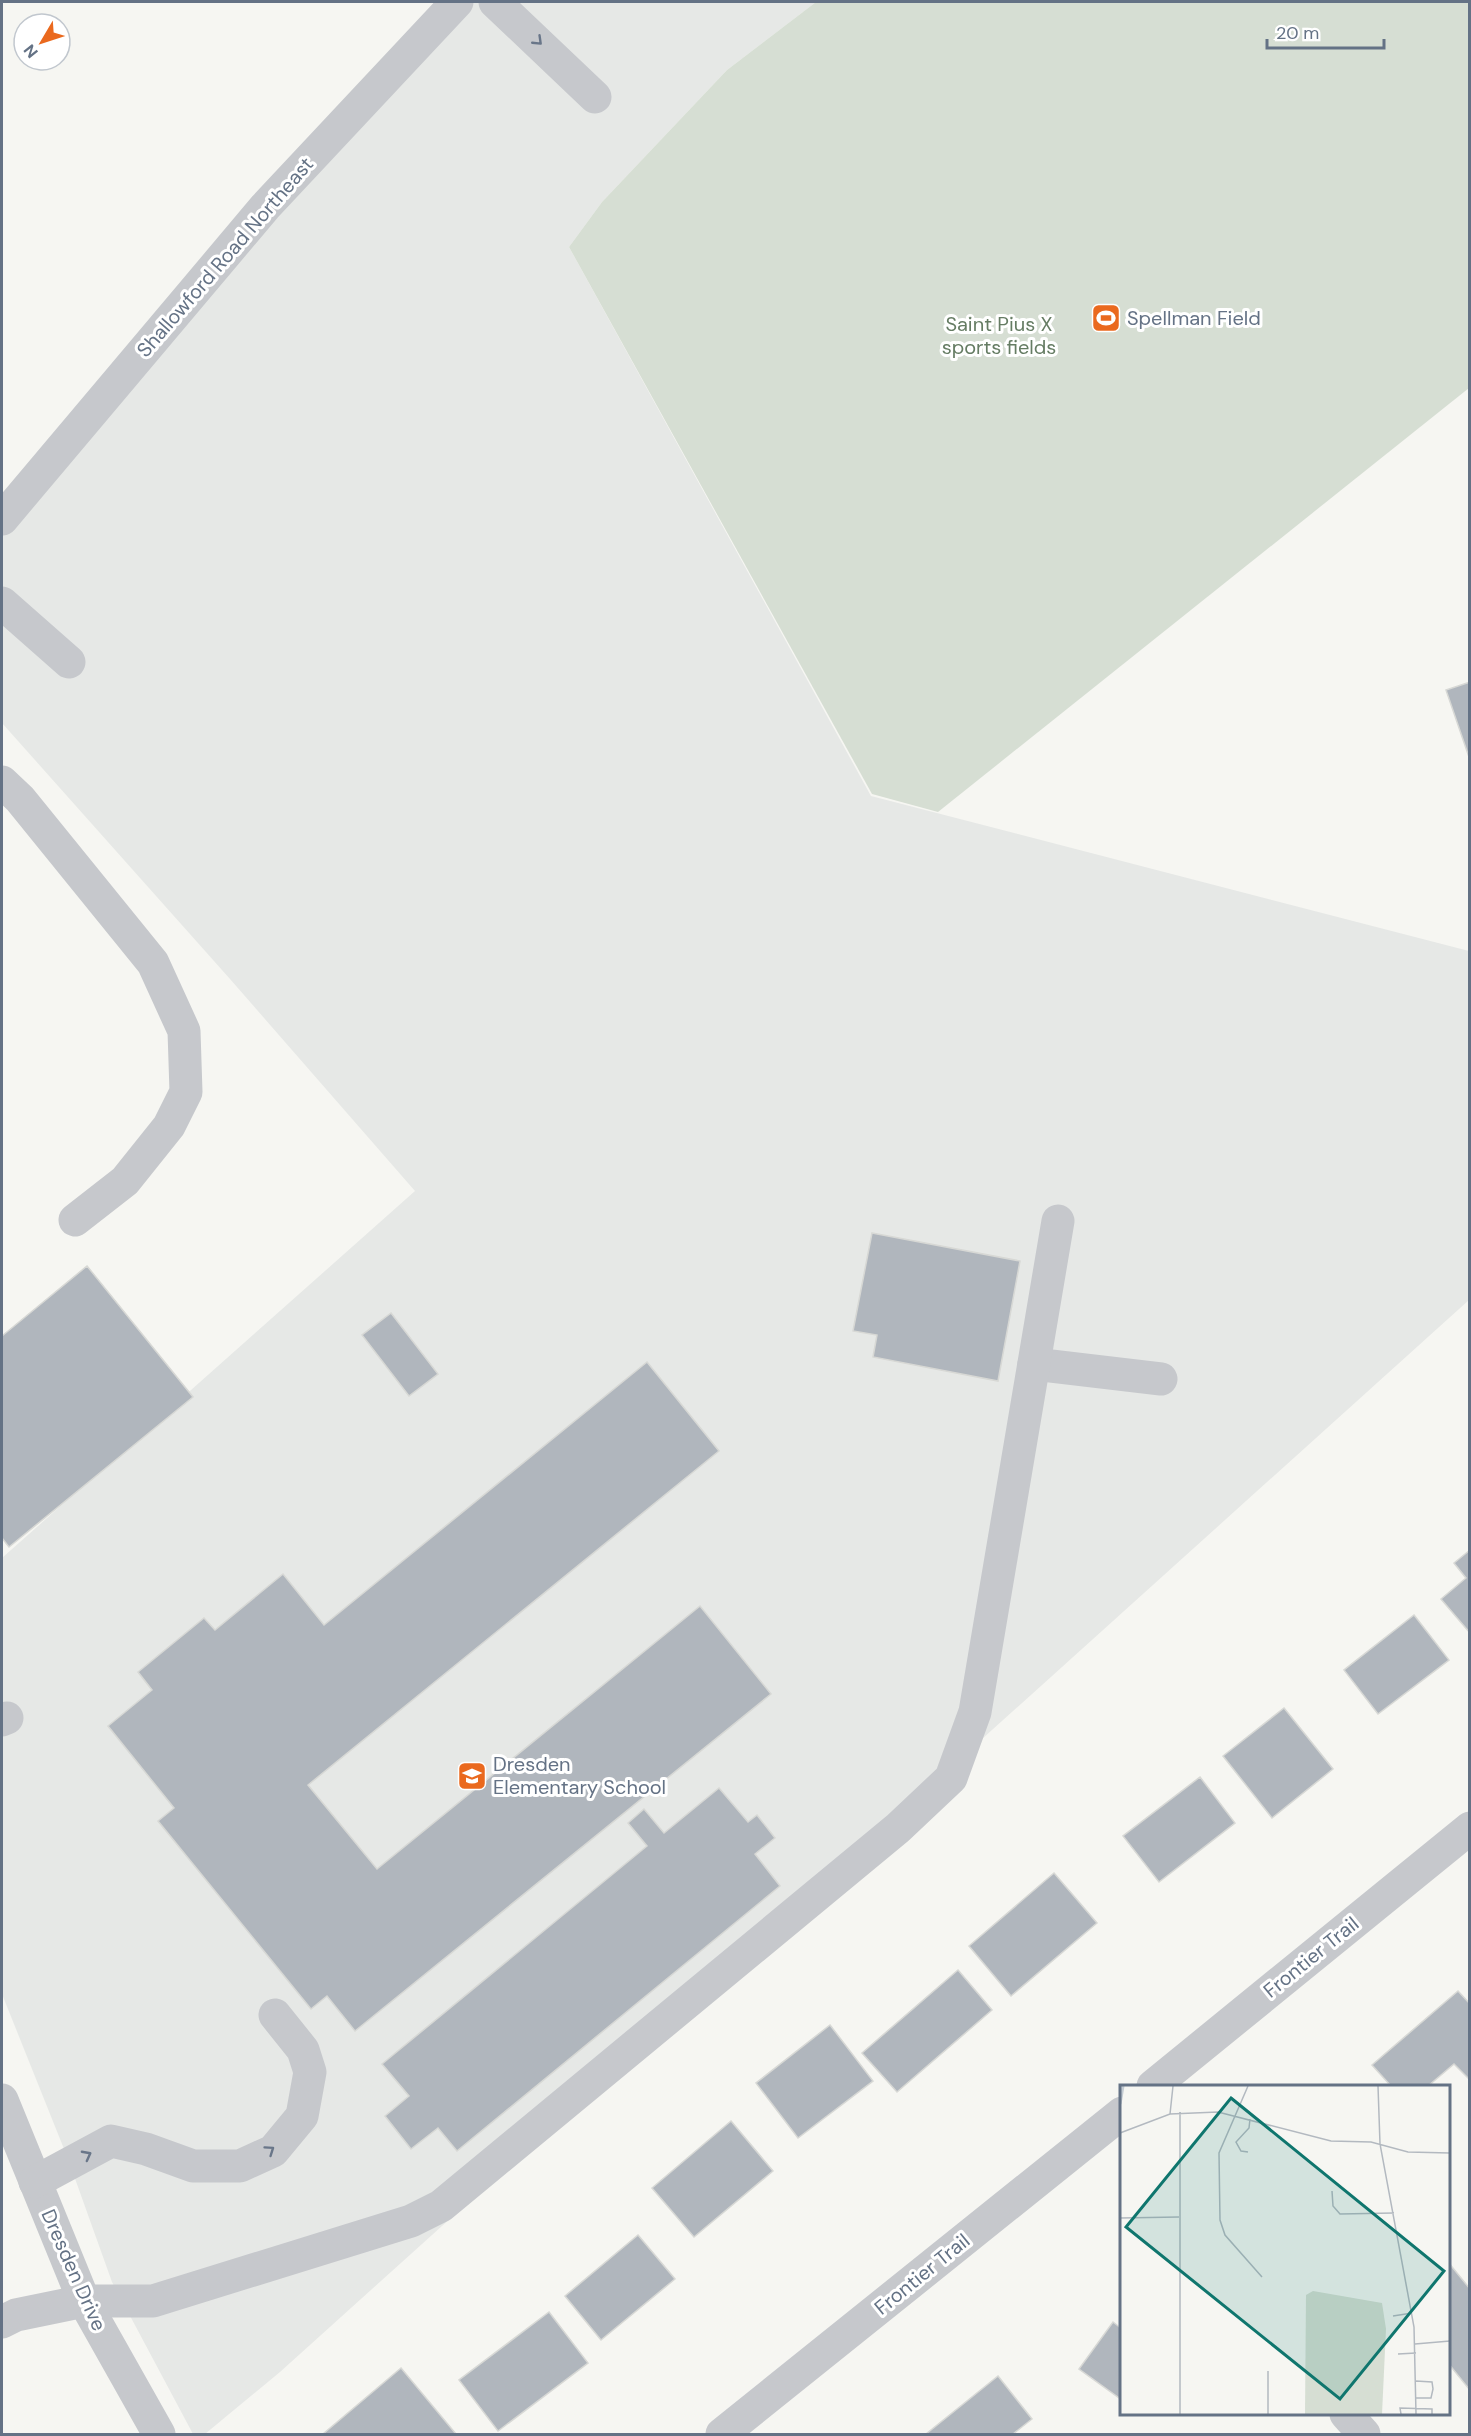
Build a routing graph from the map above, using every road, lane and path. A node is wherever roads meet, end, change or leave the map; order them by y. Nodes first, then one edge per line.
1 (457, 2) edge
2 (495, 2) edge
3 (595, 97) dead end
4 (2, 519) edge
5 (2, 603) edge
6 (69, 662) dead end
7 (2, 782) edge
8 (75, 1220) dead end
9 (1058, 1221) dead end
10 (1034, 1364) junction
11 (1161, 1379) dead end
12 (1470, 1828) edge
13 (275, 2015) dead end
14 (1155, 2085) edge
15 (2, 2100) edge
16 (1116, 2128) edge
17 (35, 2182) junction
18 (84, 2301) junction
19 (2, 2322) edge
20 (1347, 2415) edge
21 (159, 2434) edge
22 (722, 2434) edge
23 (1364, 2434) edge

1 - 4 street, Shallowford Road Northeast
2 -> 3 street
5 - 6 street
7 - 8 street
9 - 10 street
10 - 11 street
10 - 18 street
12 - 14 street, Frontier Trail
17 -> 13 street
15 - 17 street, Dresden Drive
16 - 22 street, Frontier Trail
17 - 18 street, Dresden Drive
18 - 19 street
18 - 21 street, Dresden Drive
20 - 23 street

